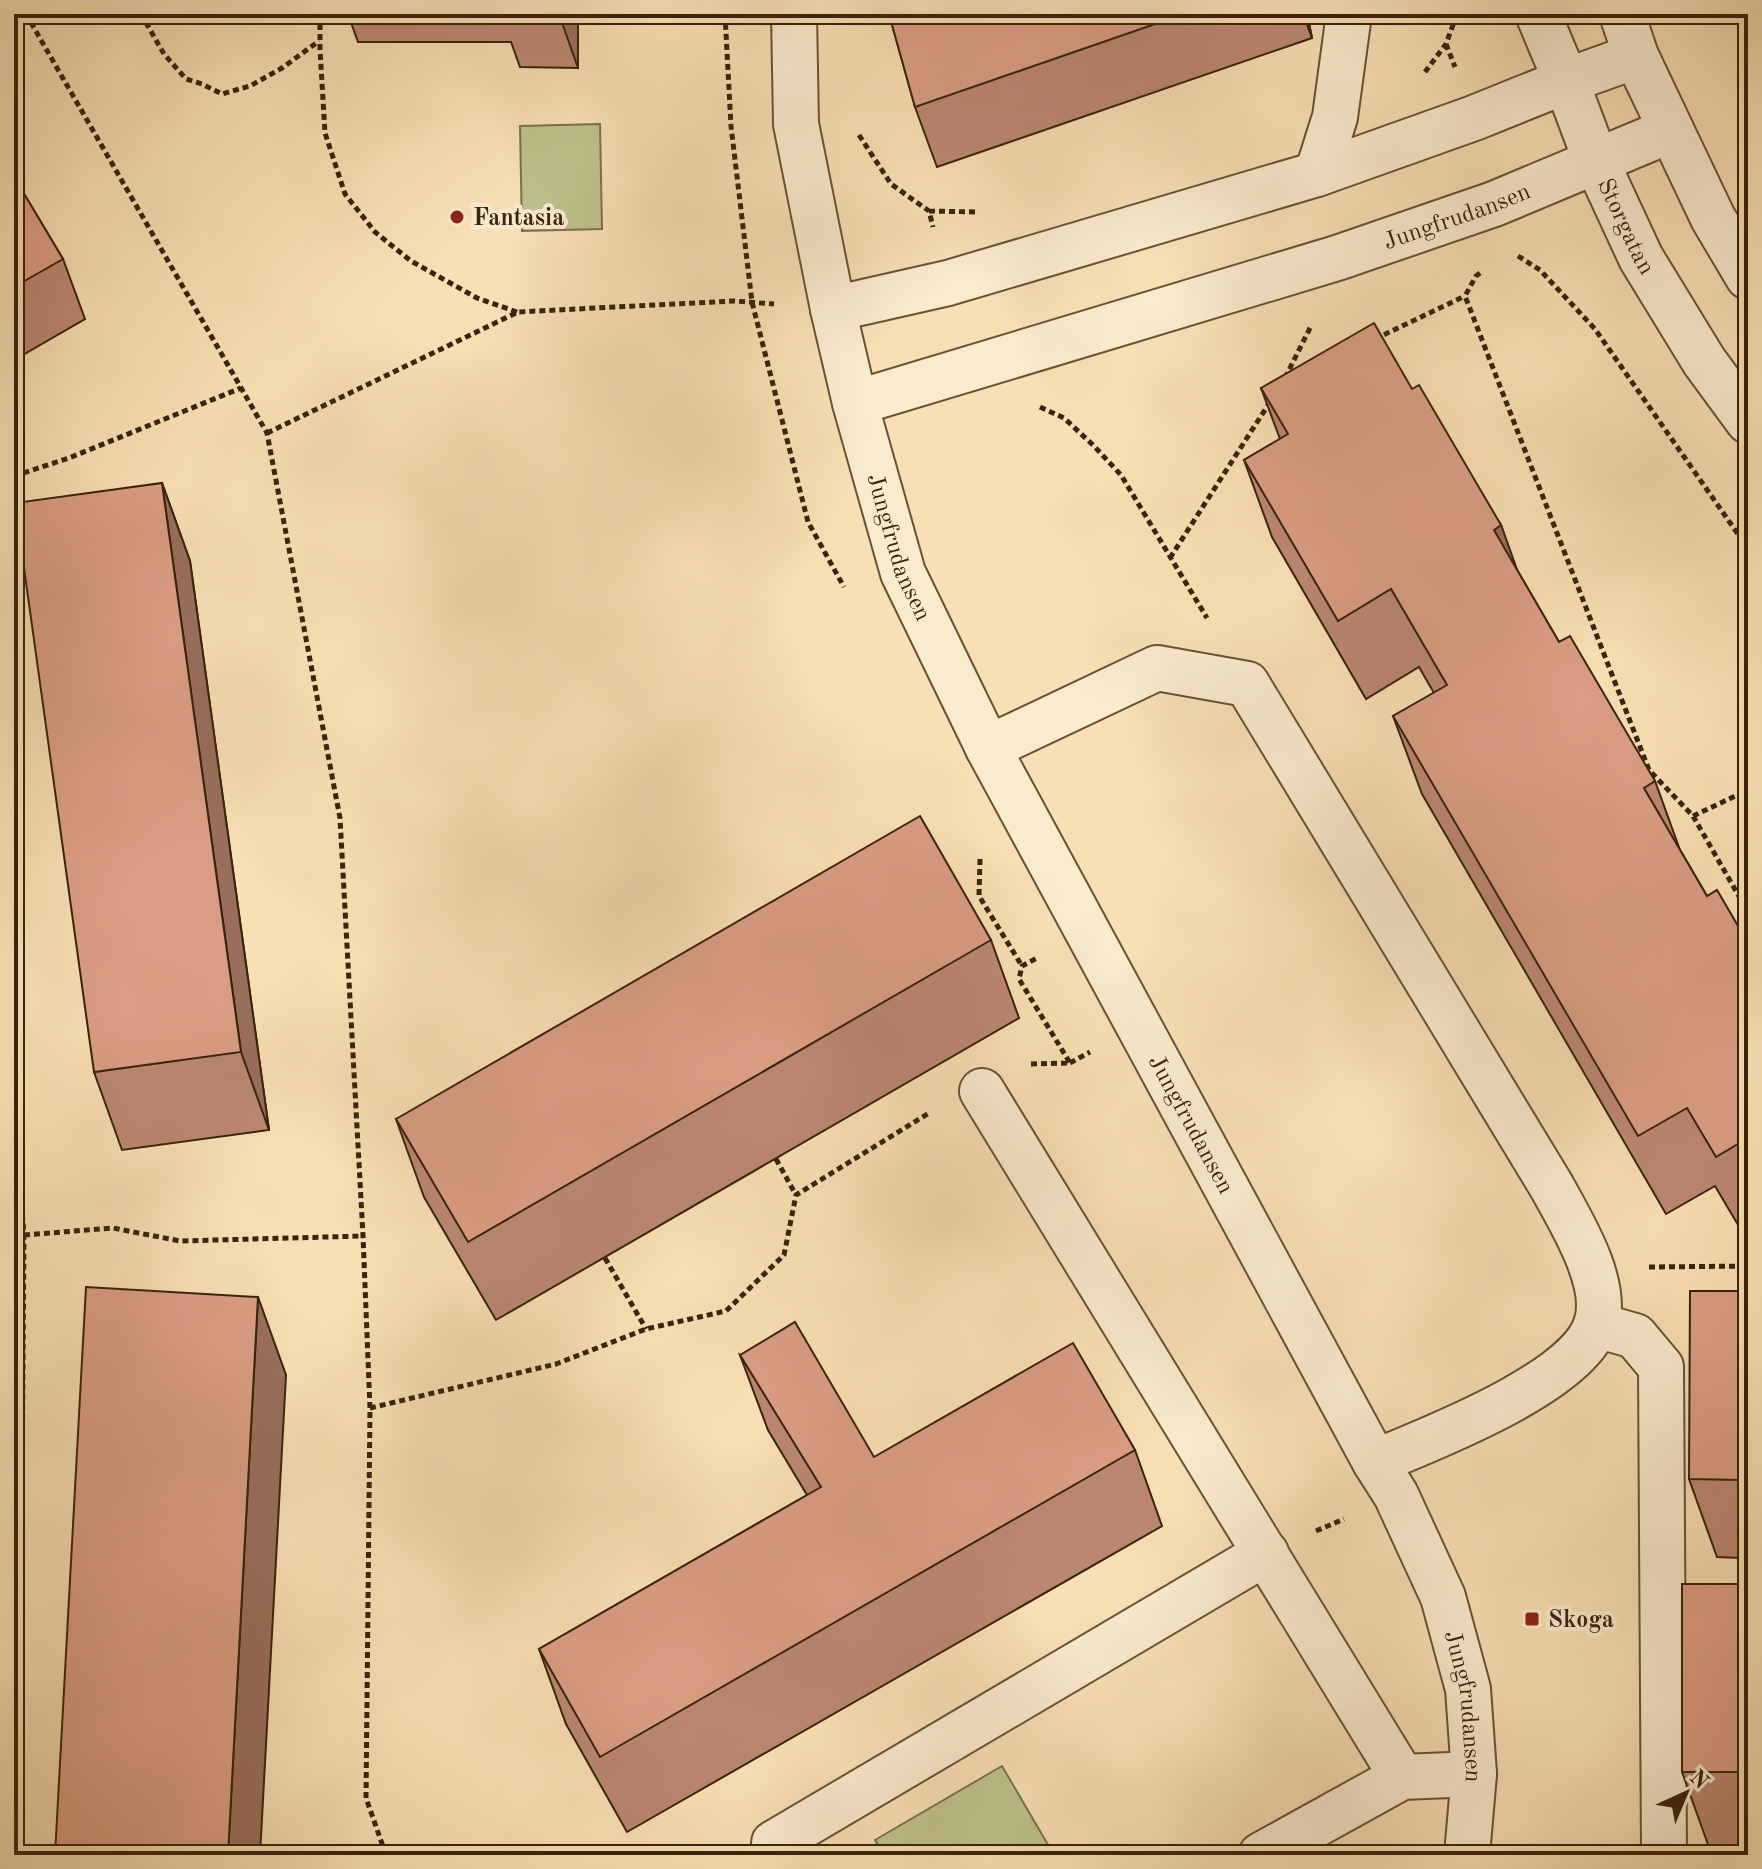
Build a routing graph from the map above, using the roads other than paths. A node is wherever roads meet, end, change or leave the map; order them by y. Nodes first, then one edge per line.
1 (794, 14) edge
2 (1349, 14) edge
3 (1538, 14) edge
4 (1622, 14) edge
5 (1636, 56) junction
6 (1566, 81) junction
7 (1671, 130) junction
8 (1596, 161) junction
9 (1317, 174) junction
10 (1748, 277) edge
11 (833, 309) junction
12 (855, 403) junction
13 (1748, 421) edge
14 (988, 748) junction
15 (982, 1091) road end
16 (1596, 1325) junction
17 (1375, 1462) junction
18 (1266, 1553) junction
19 (1474, 1774) junction
20 (1402, 1777) junction
21 (774, 1855) edge
22 (1261, 1855) edge
23 (1467, 1855) edge
24 (1664, 1855) edge

1 - 11 street, Jungfrudansen
2 - 9 street
3 - 6 street, Storgatan
4 - 5 street
5 - 6 street
5 - 7 street
6 - 8 street, Storgatan
6 - 9 street
7 - 8 street, Jungfrudansen
7 - 10 street
8 - 12 street, Jungfrudansen
8 - 13 street, Storgatan
9 - 11 street
11 - 12 street, Jungfrudansen
12 - 14 street, Jungfrudansen
14 - 16 street
14 - 17 street, Jungfrudansen
15 - 18 street
16 - 17 street
16 - 24 street
17 - 19 street, Jungfrudansen
18 - 20 street
18 - 21 street
19 - 20 street
19 - 23 street, Jungfrudansen
20 - 22 street

